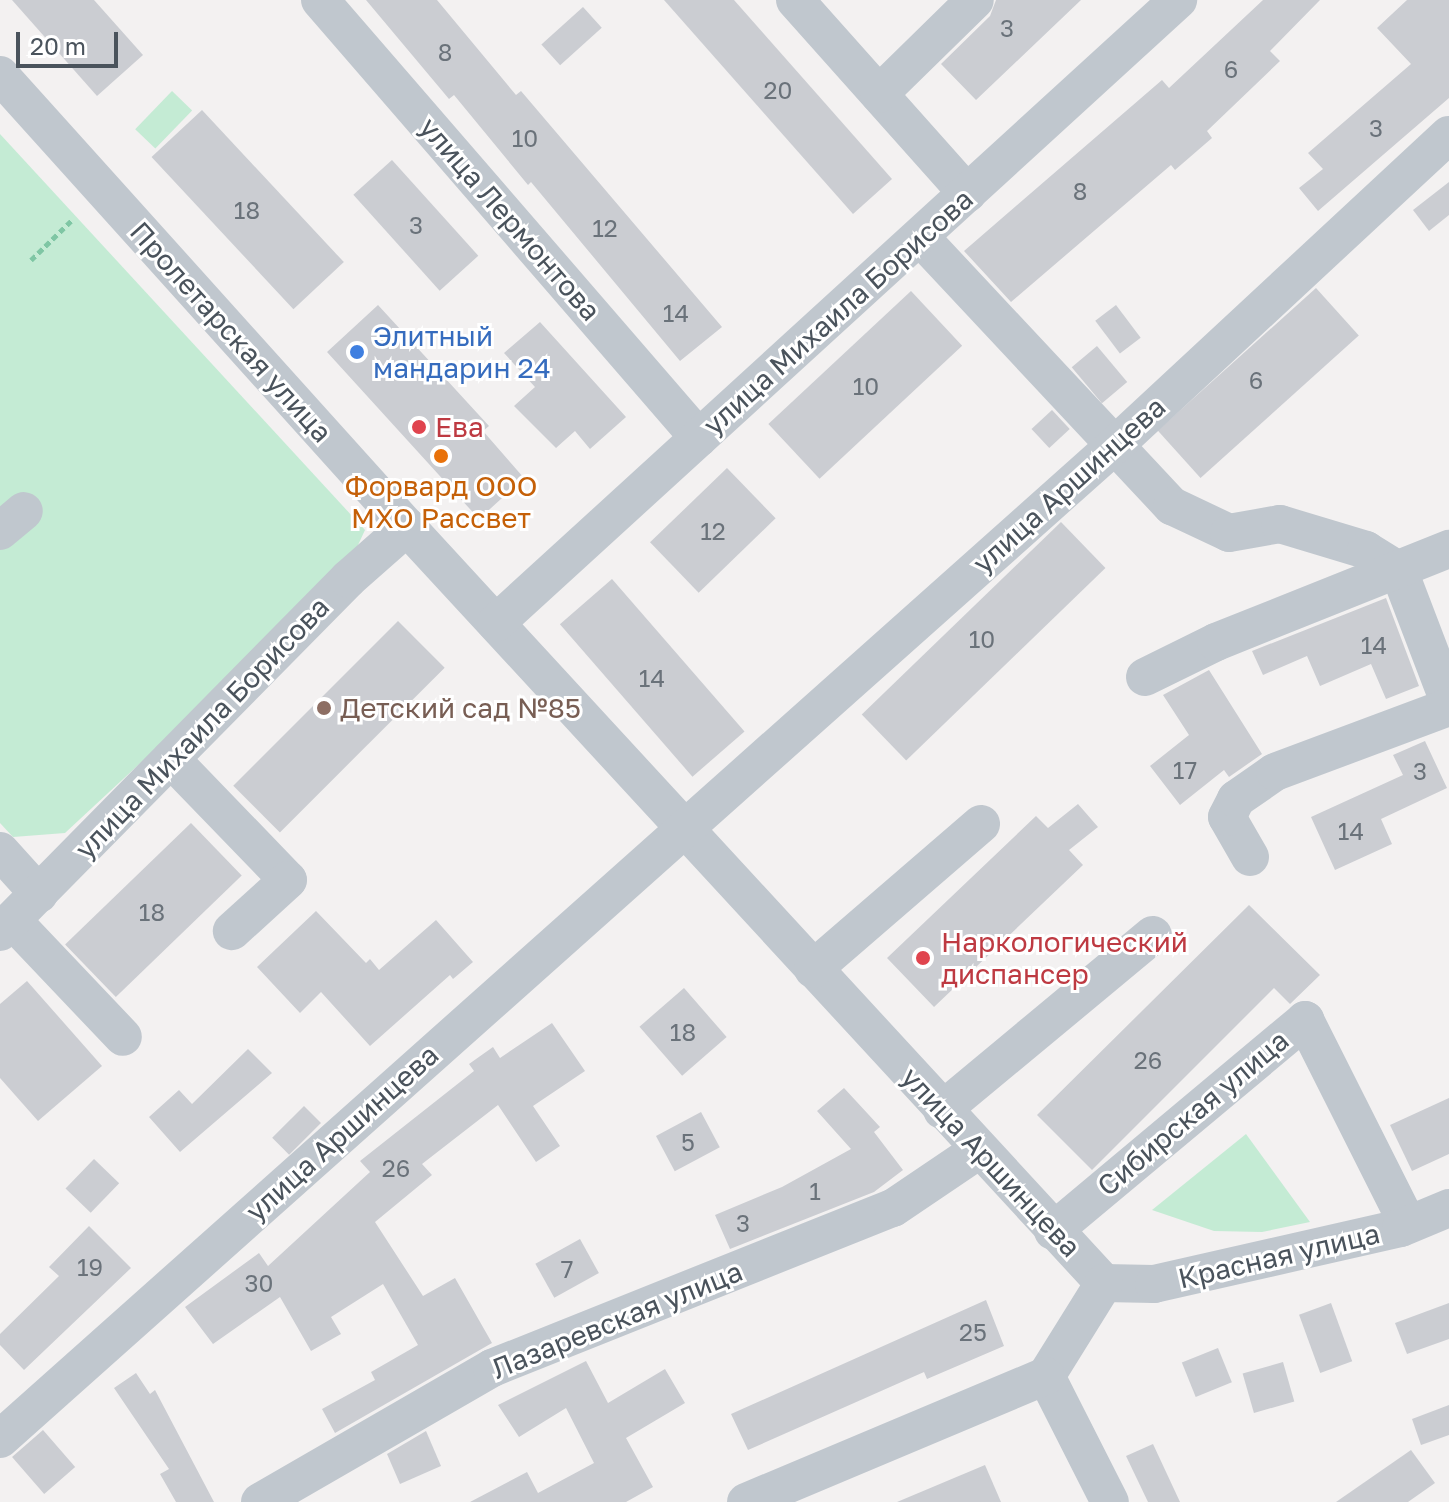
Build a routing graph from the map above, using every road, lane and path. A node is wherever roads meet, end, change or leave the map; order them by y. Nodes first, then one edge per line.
1 (320, 0) edge
2 (795, 0) edge
3 (975, 0) edge
4 (1178, 0) edge
5 (0, 75) edge
6 (879, 94) junction
7 (1449, 135) edge
8 (967, 193) junction
9 (73, 219) dead end
10 (920, 237) junction
11 (31, 260) dead end
12 (699, 438) junction
13 (1114, 446) junction
14 (407, 527) junction
15 (1449, 549) edge
16 (1399, 571) junction
17 (496, 623) junction
18 (1145, 677) dead end
19 (1449, 704) edge
20 (171, 759) junction
21 (981, 824) dead end
22 (683, 828) junction
23 (0, 851) edge
24 (1250, 857) dead end
25 (39, 894) junction
26 (6, 926) edge
27 (232, 931) dead end
28 (1153, 935) dead end
29 (813, 969) junction
30 (123, 1037) dead end
31 (942, 1110) junction
32 (979, 1150) junction
33 (1449, 1208) edge
34 (1408, 1225) junction
35 (1053, 1231) junction
36 (1104, 1283) junction
37 (1046, 1376) junction
38 (0, 1439) edge
39 (260, 1502) edge
40 (746, 1502) edge
41 (1110, 1502) edge

1 - 12 street, улица Лермонтова
2 - 6 street
3 - 6 street
4 - 8 street, улица Михаила Борисова
5 - 14 street, Пролетарская улица
6 - 8 street
7 - 13 street, улица Аршинцева
8 - 10 street, улица Михаила Борисова
9 - 11 path
10 - 12 street, улица Михаила Борисова
10 - 13 street
12 - 17 street, улица Михаила Борисова
13 - 16 street
13 - 22 street, улица Аршинцева
14 - 17 street, Пролетарская улица
14 - 20 street, улица Михаила Борисова
15 - 16 street
16 - 18 street
16 - 19 street
17 - 22 street, улица Аршинцева
19 - 24 street
20 - 25 street, улица Михаила Борисова
20 - 27 street
21 - 29 street
22 - 29 street, улица Аршинцева
22 - 38 street, улица Аршинцева
23 - 25 street
25 - 26 street, улица Михаила Борисова
26 - 30 street
28 - 31 street
29 - 31 street, улица Аршинцева
31 - 32 street, улица Аршинцева
32 - 35 street, улица Аршинцева
32 - 39 street, Лазаревская улица
33 - 34 street, Красная улица
34 - 35 street, Сибирская улица
34 - 36 street, Красная улица
35 - 36 street, улица Аршинцева
36 - 37 street
37 - 40 street
37 - 41 street

